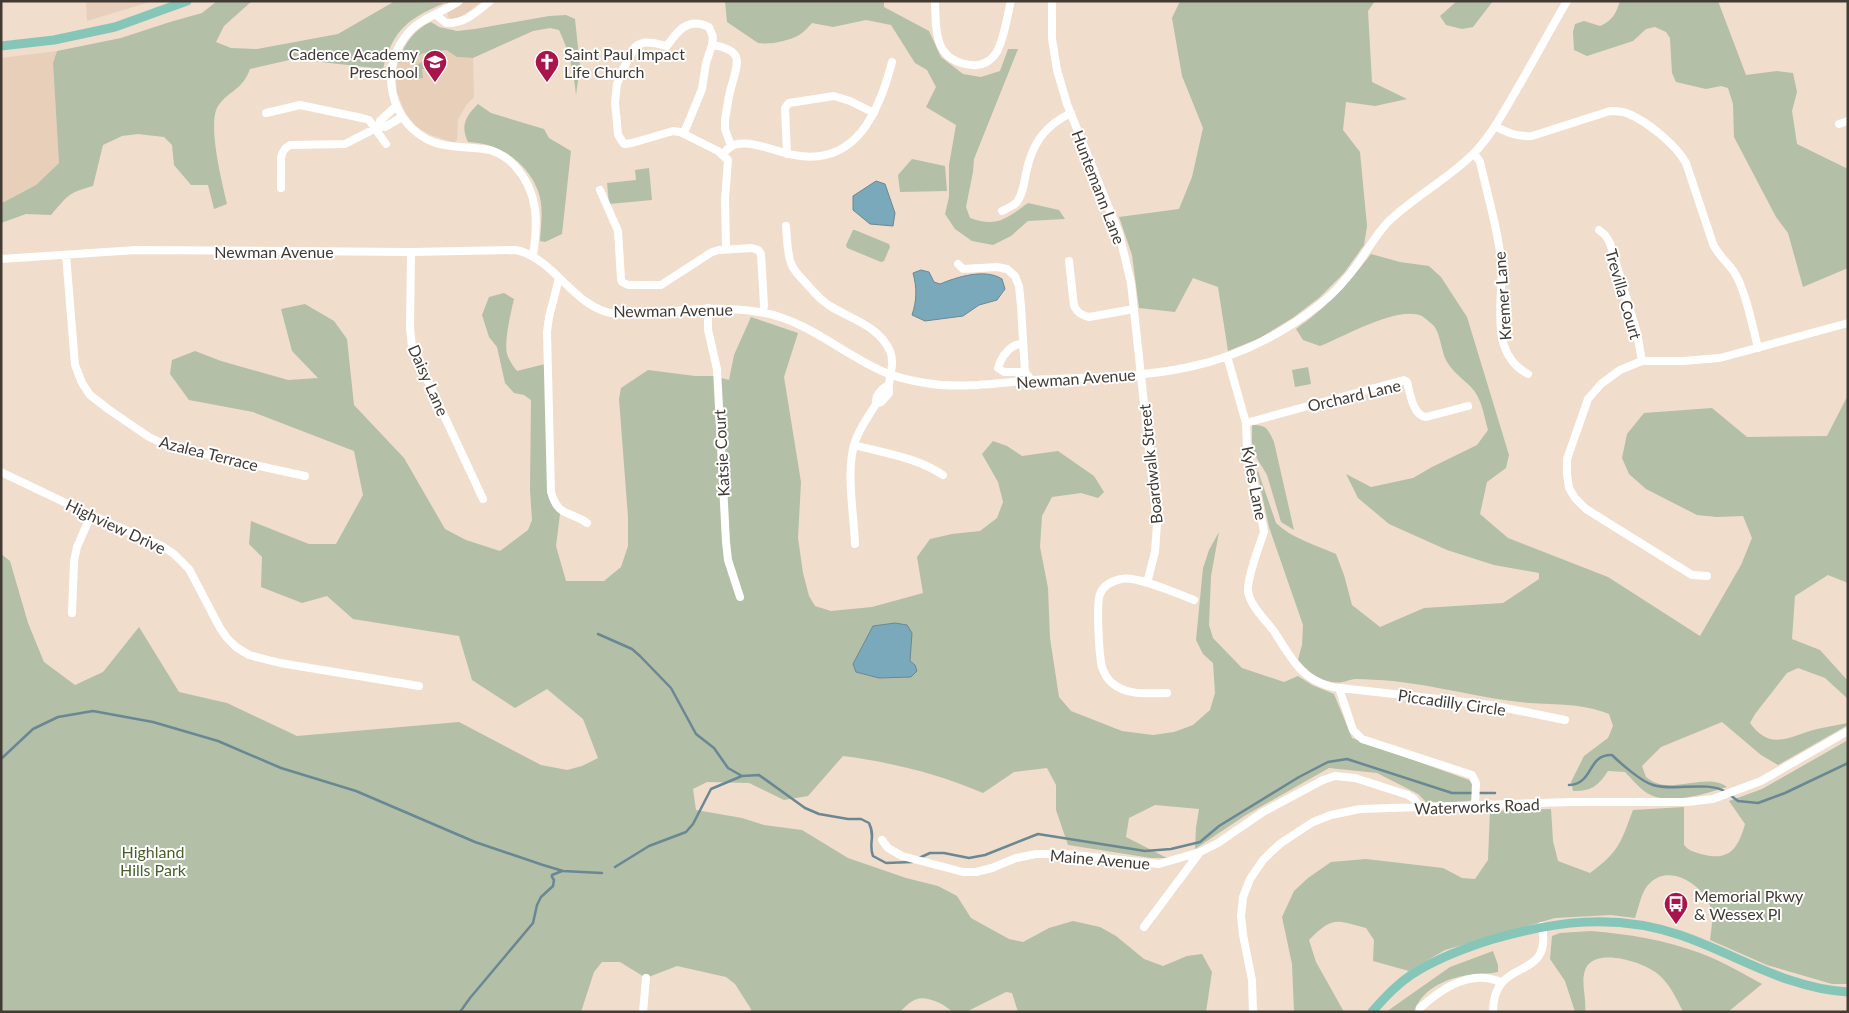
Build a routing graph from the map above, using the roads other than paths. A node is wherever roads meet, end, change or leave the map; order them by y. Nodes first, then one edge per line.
1 (187, 1) edge
2 (459, 1) edge
3 (490, 1) edge
4 (935, 1) edge
5 (1011, 1) edge
6 (1052, 1) edge
7 (1567, 1) edge
8 (436, 15) junction
9 (712, 45) junction
10 (1, 46) edge
11 (892, 62) dead end
12 (396, 106) junction
13 (1071, 112) junction
14 (266, 113) dead end
15 (874, 113) junction
16 (402, 117) junction
17 (1848, 121) edge
18 (1839, 124) dead end
19 (1495, 126) junction
20 (377, 127) junction
21 (684, 133) junction
22 (386, 144) dead end
23 (731, 146) junction
24 (1474, 153) junction
25 (787, 154) junction
26 (722, 155) junction
27 (281, 188) dead end
28 (600, 190) dead end
29 (1002, 211) dead end
30 (786, 226) dead end
31 (1599, 230) dead end
32 (726, 249) junction
33 (411, 252) junction
34 (66, 255) junction
35 (533, 256) junction
36 (1, 259) edge
37 (1069, 261) dead end
38 (958, 264) dead end
39 (559, 278) junction
40 (708, 308) junction
41 (1134, 309) junction
42 (763, 312) junction
43 (1848, 323) edge
44 (1023, 344) junction
45 (1758, 348) junction
46 (1227, 356) junction
47 (1642, 361) junction
48 (1025, 372) junction
49 (1140, 374) junction
50 (1528, 374) dead end
51 (891, 375) junction
52 (1031, 380) junction
53 (1468, 406) dead end
54 (1246, 423) junction
55 (854, 446) junction
56 (1, 472) edge
57 (943, 475) dead end
58 (305, 476) dead end
59 (484, 499) dead end
60 (91, 515) junction
61 (587, 524) dead end
62 (856, 544) dead end
63 (1707, 576) dead end
64 (1147, 583) junction
65 (740, 597) dead end
66 (1194, 600) dead end
67 (72, 614) dead end
68 (419, 686) dead end
69 (1339, 688) junction
70 (1167, 693) dead end
71 (1565, 720) dead end
72 (1848, 731) edge
73 (1476, 802) junction
74 (1419, 807) junction
75 (882, 840) dead end
76 (1200, 852) junction
77 (1542, 926) junction
78 (1144, 927) dead end
79 (646, 978) dead end
80 (1500, 982) junction
81 (1848, 992) edge
82 (1420, 1008) dead end
83 (643, 1012) edge
84 (1253, 1012) edge
85 (1372, 1012) edge
86 (1493, 1012) edge

1 - 10 main road
2 - 8 street
3 - 8 street
4 - 5 street
6 - 13 street, Huntemann Lane
7 - 19 street, Newman Avenue
8 - 12 street
9 - 21 street
9 - 21 street
9 - 23 street
11 - 15 street
12 - 16 street
12 - 20 street
13 - 29 street
13 - 41 street, Huntemann Lane
14 - 20 street
15 - 25 street
15 - 25 street
16 - 20 street
16 - 35 street
17 - 18 street
19 - 24 street, Newman Avenue
19 - 45 street
20 - 22 street
20 - 27 street
21 - 26 street
23 - 25 street
23 - 26 street
24 - 46 street, Newman Avenue
24 - 50 street, Kremer Lane
26 - 32 street
28 - 32 street
30 - 51 street
31 - 47 street, Trevilla Court
32 - 42 street
33 - 34 street, Newman Avenue
33 - 35 street, Newman Avenue
33 - 59 street, Daisy Lane
34 - 36 street, Newman Avenue
34 - 58 street, Azalea Terrace
35 - 39 street, Newman Avenue
37 - 41 street
38 - 44 street
39 - 40 street, Newman Avenue
39 - 61 street
40 - 42 street, Newman Avenue
40 - 65 street, Katsie Court
41 - 49 street, Huntemann Lane
42 - 51 street, Newman Avenue
43 - 45 street
44 - 48 street
44 - 48 street
45 - 47 street
46 - 49 street, Newman Avenue
46 - 54 street, Kyles Lane
47 - 63 street
48 - 52 street
49 - 52 street, Newman Avenue
49 - 64 street, Boardwalk Street
51 - 52 street, Newman Avenue
51 - 55 street
53 - 54 street, Orchard Lane
54 - 69 street, Kyles Lane
55 - 57 street
55 - 62 street
56 - 60 street, Highview Drive
60 - 67 street
60 - 68 street, Highview Drive
64 - 66 street
64 - 70 street
69 - 71 street, Piccadilly Circle
69 - 73 street
72 - 73 street, Waterworks Road
73 - 74 street, Waterworks Road
74 - 76 street, Maine Avenue
74 - 84 street, Waterworks Road
75 - 76 street, Maine Avenue
76 - 78 street
77 - 80 street
77 - 81 main road
77 - 85 main road
79 - 83 street
80 - 82 street
80 - 86 street

